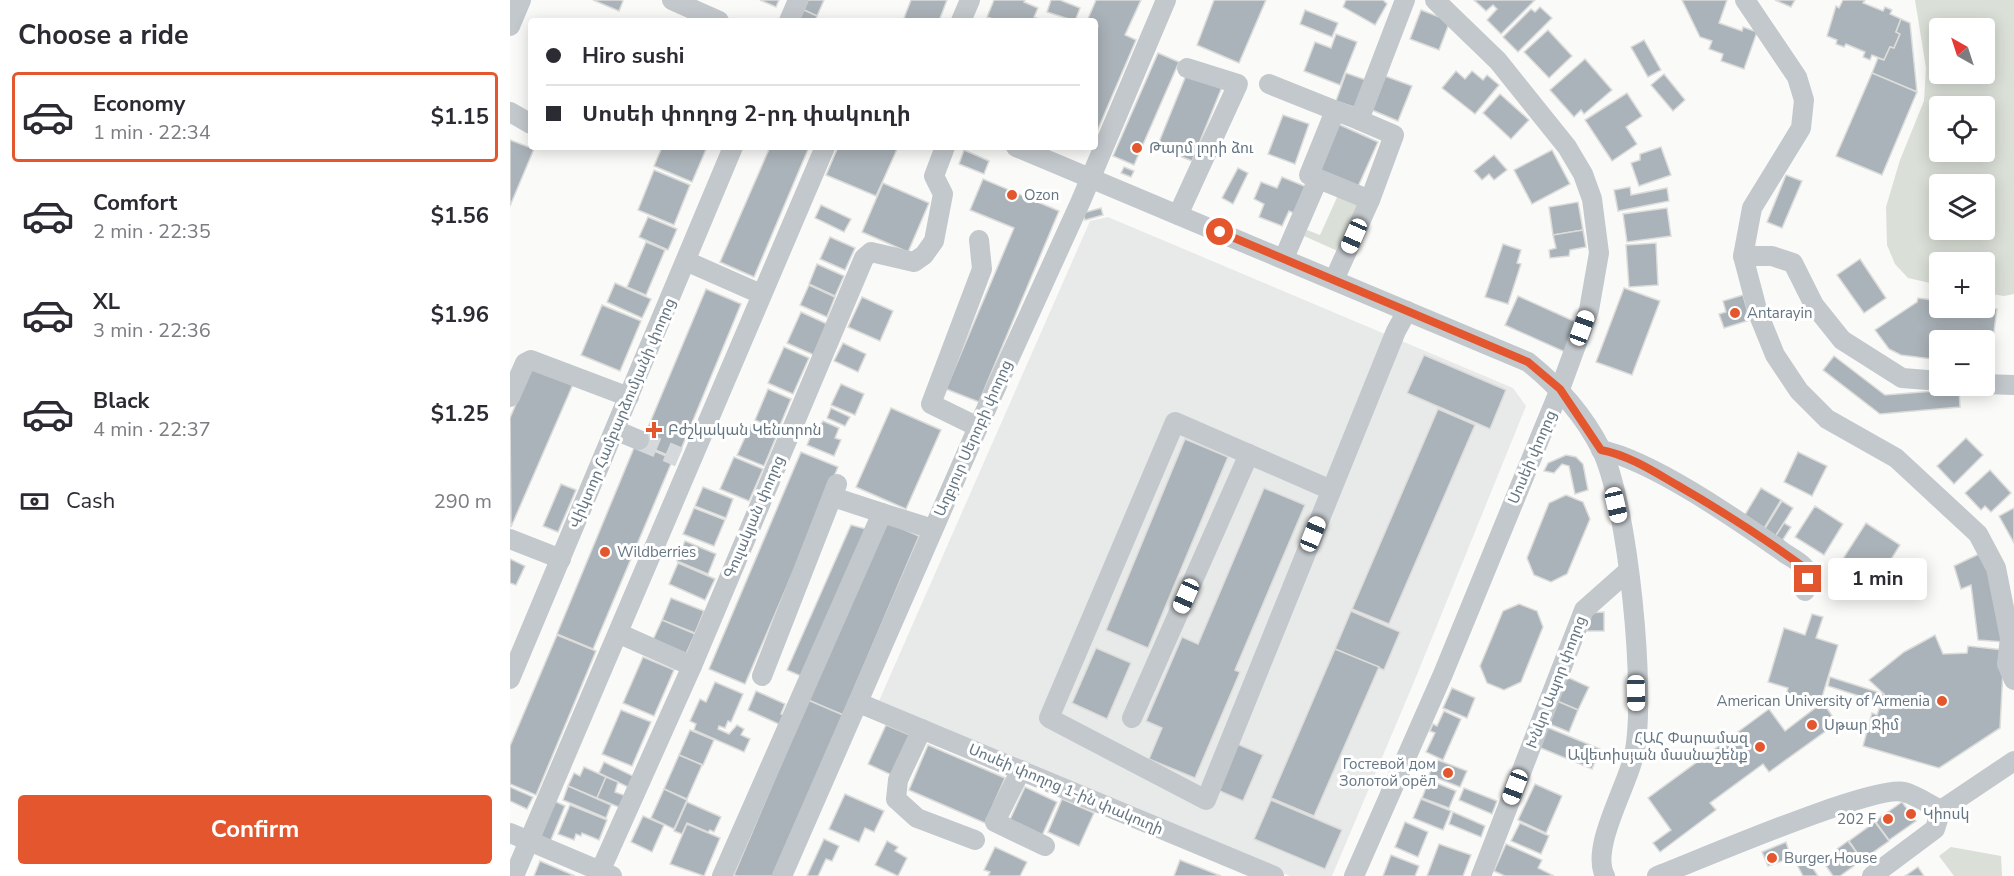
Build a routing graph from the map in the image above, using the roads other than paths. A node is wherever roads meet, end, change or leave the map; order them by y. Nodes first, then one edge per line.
1 (521, 0) edge
2 (672, 0) edge
3 (798, 0) edge
4 (970, 0) edge
5 (1166, 0) edge
6 (1405, 0) edge
7 (1435, 0) edge
8 (1745, 0) edge
9 (712, 18) edge
10 (790, 18) edge
11 (962, 18) edge
12 (510, 26) edge
13 (1187, 68) dead end
14 (1269, 84) dead end
15 (1335, 111) junction
16 (510, 112) edge
17 (1359, 120) junction
18 (528, 122) edge
19 (733, 150) edge
20 (824, 150) edge
21 (944, 150) edge
22 (1023, 150) edge
23 (1090, 179) junction
24 (1318, 179) junction
25 (1370, 200) junction
26 (1178, 215) junction
27 (978, 240) dead end
28 (1743, 256) junction
29 (1284, 258) junction
30 (686, 261) junction
31 (1334, 280) junction
32 (761, 294) junction
33 (1407, 311) junction
34 (1929, 380) edge
35 (1560, 389) junction
36 (510, 397) edge
37 (629, 397) junction
38 (978, 427) junction
39 (615, 430) junction
40 (639, 440) tunnel mouth
41 (1601, 450) junction
42 (1249, 454) junction
43 (1331, 490) junction
44 (882, 513) junction
45 (933, 529) junction
46 (510, 539) edge
47 (561, 559) junction
48 (1628, 571) junction
49 (1805, 591) dead end
50 (620, 634) junction
51 (692, 666) junction
52 (762, 676) dead end
53 (510, 679) edge
54 (2014, 680) edge
55 (859, 703) junction
56 (1132, 718) dead end
57 (922, 729) junction
58 (2014, 761) edge
59 (1021, 770) junction
60 (1941, 810) junction
61 (510, 832) edge
62 (528, 840) junction
63 (975, 840) dead end
64 (1045, 846) dead end
65 (1244, 870) edge
66 (603, 874) edge
67 (514, 876) edge
68 (722, 876) edge
69 (782, 876) edge
70 (1274, 876) edge
71 (1354, 876) edge
72 (1481, 876) edge
73 (1605, 876) edge
74 (1657, 876) edge
75 (1872, 876) edge

1 - 12 street
2 - 9 street
3 - 10 street
4 - 11 street
5 - 23 street, Աղբյուր Սերոբի փողոց
6 - 17 street
7 - 35 street, Սոսեի փողոց
8 - 28 street
13 - 26 street
14 - 15 street
15 - 17 street
15 - 24 street
16 - 18 street
17 - 25 street
19 - 30 street, Վիկտոր Համբարձումյանի փողոց
20 - 32 street
21 - 51 street, Գուլակյան փողոց
22 - 23 street
23 - 26 street
23 - 38 street, Աղբյուր Սերոբի փողոց
24 - 25 street
24 - 29 street
25 - 31 street
26 - 29 street
27 - 38 street
28 - 34 street
28 - 54 street
29 - 31 street
30 - 32 street
30 - 37 street, Վիկտոր Համբարձումյանի փողոց
31 - 33 street
32 - 50 street
33 - 35 street
33 - 43 street
35 - 41 street
35 - 71 street, Սոսեի փողոց
36 - 37 street
37 - 39 street, Վիկտոր Համբարձումյանի փողոց
38 - 45 street, Աղբյուր Սերոբի փողոց
39 - 40 street
39 - 47 street, Վիկտոր Համբարձումյանի փողոց
41 - 48 street
41 - 49 street
42 - 43 street
42 - 43 street
42 - 56 street
44 - 45 street
44 - 52 street
44 - 68 street
45 - 55 street, Աղբյուր Սերոբի փողոց
46 - 47 street
47 - 53 street, Վիկտոր Համբարձումյանի փողոց
48 - 72 street, Խնկո Ապոր փողոց
48 - 73 street
50 - 51 street
50 - 62 street
51 - 66 street, Գուլակյան փողոց
55 - 57 street, Սոսեի փողոց 1-ին փակուղի
55 - 69 street, Աղբյուր Սերոբի փողոց
57 - 59 street, Սոսեի փողոց 1-ին փակուղի
57 - 63 street
58 - 60 street
59 - 64 street
59 - 65 street, Սոսեի փողոց 1-ին փակուղի
60 - 74 street
60 - 75 street
61 - 62 street
62 - 66 street
62 - 67 street
65 - 70 street, Սոսեի փողոց 1-ին փակուղի

